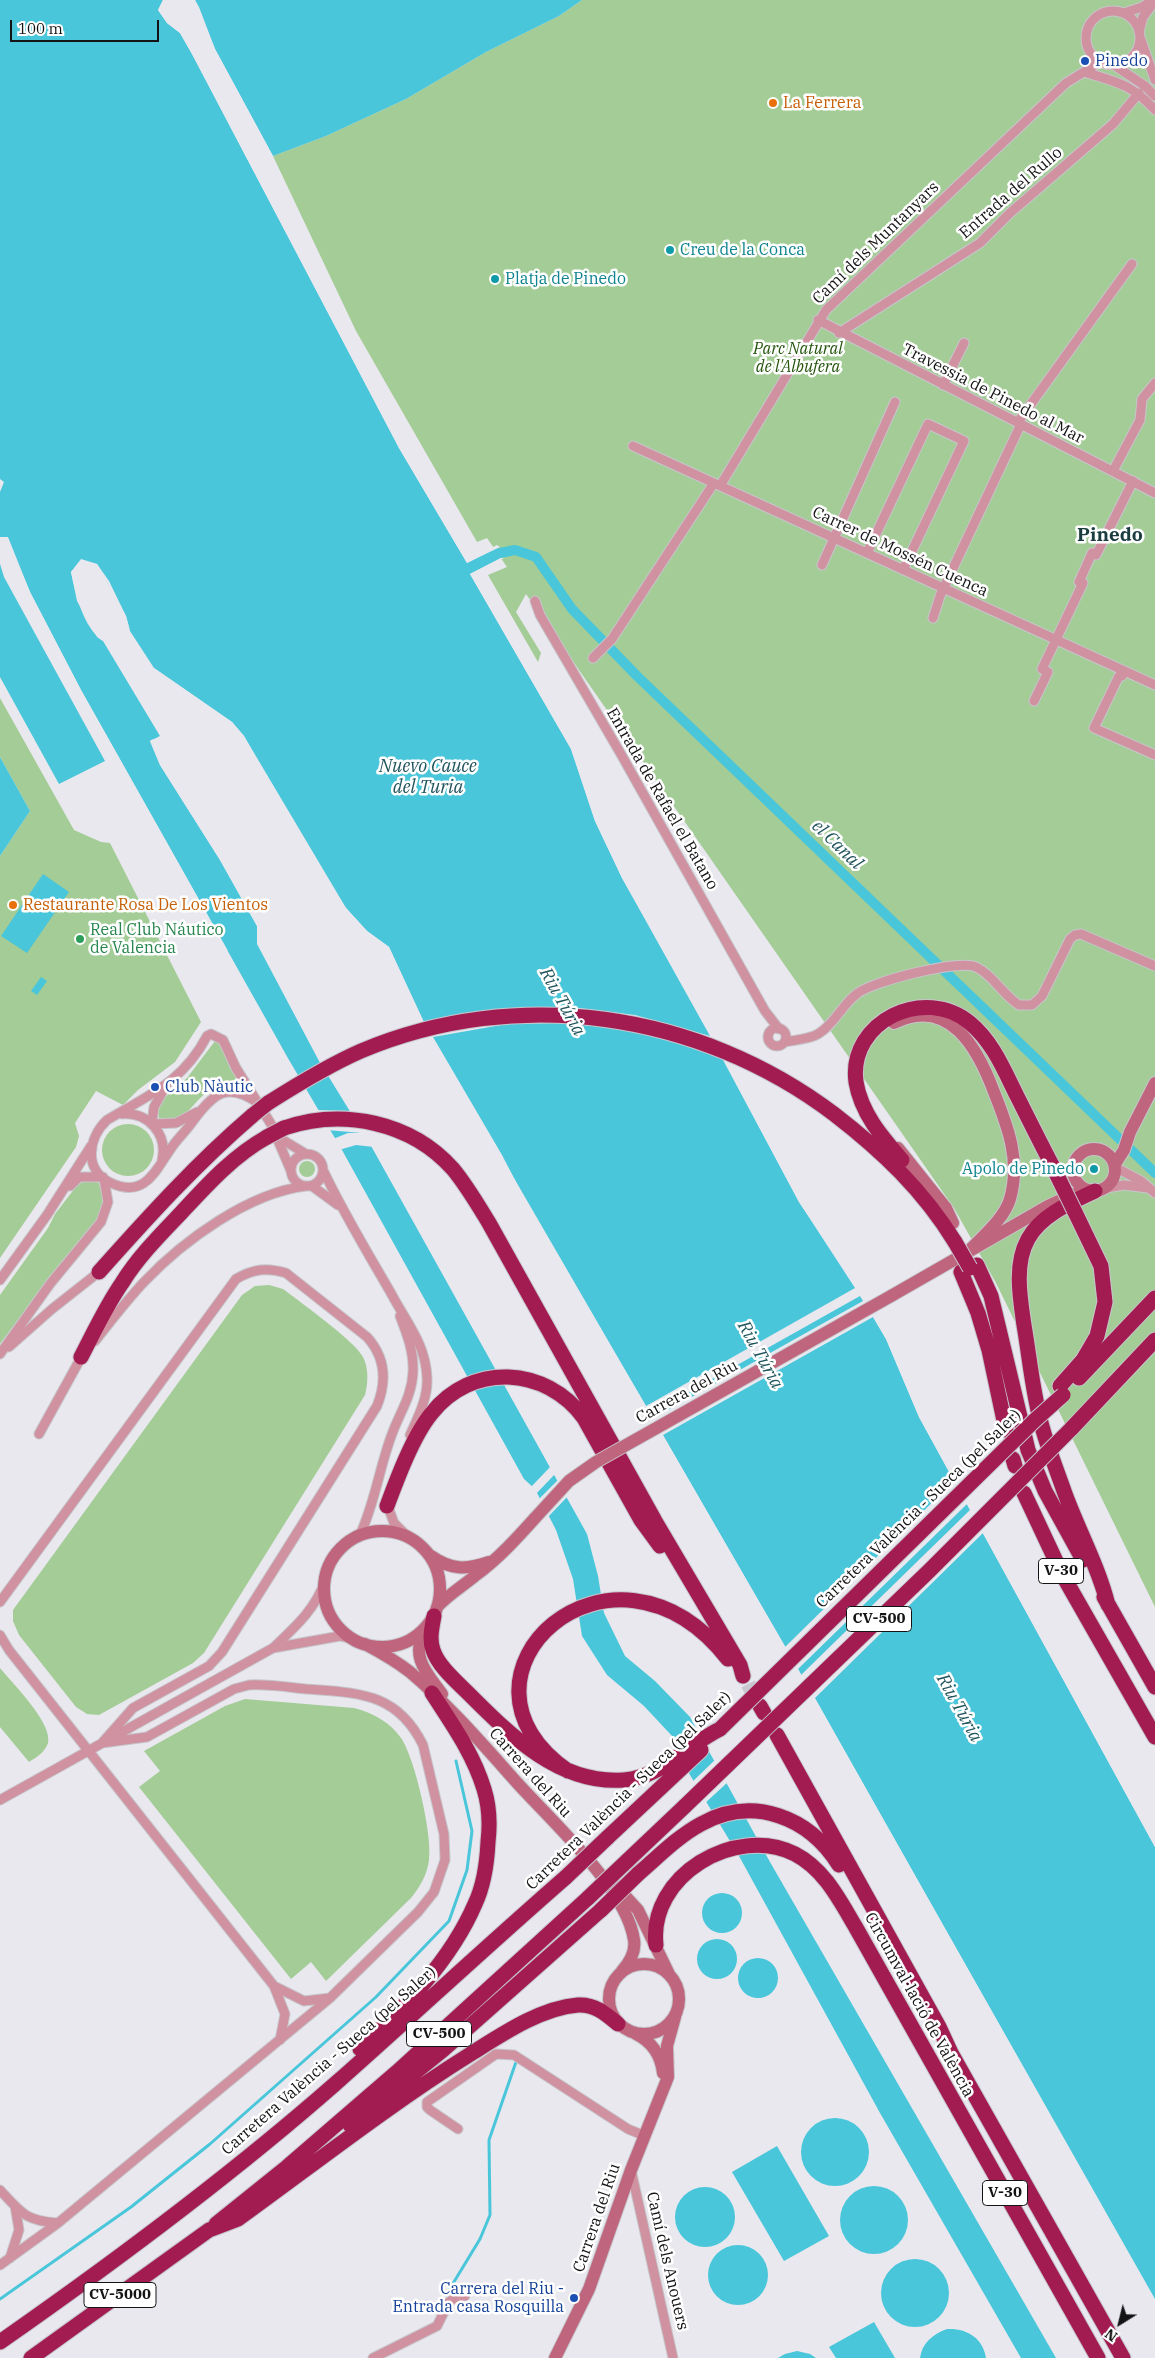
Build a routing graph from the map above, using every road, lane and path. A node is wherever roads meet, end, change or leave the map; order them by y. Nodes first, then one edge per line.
1 (1154, 1) edge
2 (1124, 13) junction
3 (1139, 35) junction
4 (1100, 62) junction
5 (1114, 65) junction
6 (1084, 72) junction
7 (1155, 80) edge
8 (1139, 94) junction
9 (1155, 96) edge
10 (1155, 110) edge
11 (1132, 264) dead end
12 (818, 320) junction
13 (839, 333) junction
14 (964, 343) dead end
15 (1155, 383) edge
16 (943, 385) junction
17 (894, 402) dead end
18 (1019, 423) junction
19 (633, 446) dead end
20 (1113, 471) junction
21 (1133, 481) junction
22 (717, 485) junction
23 (1155, 493) edge
24 (834, 538) junction
25 (867, 554) junction
26 (822, 564) dead end
27 (903, 570) junction
28 (945, 589) junction
29 (535, 601) dead end
30 (933, 618) dead end
31 (1055, 640) junction
32 (596, 655) dead end
33 (1125, 671) junction
34 (1155, 685) edge
35 (1034, 701) dead end
36 (1155, 755) edge
37 (1155, 966) edge
38 (778, 1031) junction
39 (806, 1038) junction
40 (785, 1042) junction
41 (1155, 1083) edge
42 (170, 1084) junction
43 (260, 1107) junction
44 (200, 1111) junction
45 (117, 1115) junction
46 (152, 1124) junction
47 (276, 1134) junction
48 (91, 1146) junction
49 (1120, 1147) junction
50 (1104, 1151) junction
51 (306, 1154) junction
52 (162, 1162) junction
53 (1115, 1166) junction
54 (291, 1171) junction
55 (324, 1172) junction
56 (1074, 1174) junction
57 (103, 1178) junction
58 (309, 1186) junction
59 (1096, 1189) junction
60 (1152, 1190) edge
61 (1048, 1206) junction
62 (346, 1213) junction
63 (47, 1215) junction
64 (953, 1223) junction
65 (955, 1242) junction
66 (968, 1265) junction
67 (99, 1272) joint
68 (0, 1280) edge
69 (1155, 1298) edge
70 (396, 1304) junction
71 (1155, 1340) edge
72 (0, 1355) edge
73 (82, 1357) junction
74 (1061, 1391) junction
75 (1006, 1430) dead end
76 (39, 1434) dead end
77 (1024, 1492) dead end
78 (387, 1506) junction
79 (359, 1537) junction
80 (409, 1538) junction
81 (427, 1553) junction
82 (493, 1560) junction
83 (325, 1581) junction
84 (0, 1602) edge
85 (1108, 1605) junction
86 (433, 1616) junction
87 (716, 1622) junction
88 (0, 1636) edge
89 (360, 1642) junction
90 (273, 1648) junction
91 (1155, 1687) edge
92 (432, 1693) junction
93 (462, 1722) junction
94 (777, 1735) dead end
95 (1155, 1737) edge
96 (102, 1743) junction
97 (88, 1751) junction
98 (568, 1771) junction
99 (666, 1774) junction
100 (0, 1800) edge
101 (594, 1867) junction
102 (656, 1945) junction
103 (622, 1971) junction
104 (669, 1974) junction
105 (274, 1986) junction
106 (330, 1998) junction
107 (675, 2017) junction
108 (618, 2024) junction
109 (634, 2033) junction
110 (280, 2040) junction
111 (951, 2053) junction
112 (664, 2087) junction
113 (458, 2129) dead end
114 (645, 2136) junction
115 (267, 2141) junction
116 (287, 2167) junction
117 (631, 2170) junction
118 (0, 2190) edge
119 (15, 2206) junction
120 (58, 2223) junction
121 (209, 2230) junction
122 (10, 2258) junction
123 (0, 2265) edge
124 (96, 2275) joint
125 (465, 2296) dead end
126 (0, 2342) edge
127 (31, 2358) edge
128 (373, 2358) edge
129 (555, 2358) edge
130 (673, 2358) edge
131 (1098, 2358) edge
132 (1123, 2358) edge

1 - 2 street
1 - 3 street
2 - 3 street
2 - 4 street
3 - 5 street
3 - 7 street
4 - 5 street
4 - 6 street, Camí dels Muntanyars
5 - 9 street
6 - 8 street
6 - 12 street, Camí dels Muntanyars
8 - 10 street
8 - 13 street, Entrada del Rullo
11 - 18 street
12 - 13 street, Travessia de Pinedo al Mar
12 - 22 street, Camí dels Muntanyars
13 - 16 street, Travessia de Pinedo al Mar
14 - 16 street
15 - 20 street
16 - 18 street, Travessia de Pinedo al Mar
17 - 24 street
18 - 20 street, Travessia de Pinedo al Mar
18 - 28 street
19 - 22 street, Carrer de Mossén Cuenca
20 - 21 street, Travessia de Pinedo al Mar
21 - 23 street, Travessia de Pinedo al Mar
21 - 31 street
22 - 24 street, Carrer de Mossén Cuenca
22 - 32 street, Camí dels Muntanyars
24 - 25 street, Carrer de Mossén Cuenca
24 - 26 street
25 - 27 street, Carrer de Mossén Cuenca
25 - 27 street
27 - 28 street, Carrer de Mossén Cuenca
28 - 30 street
28 - 31 street, Carrer de Mossén Cuenca
29 - 38 street, Entrada de Rafael el Batano
31 - 33 street, Carrer de Mossén Cuenca
31 - 35 street
33 - 34 street, Carrer de Mossén Cuenca
33 - 36 street
37 - 39 street
38 - 39 street
38 - 40 street
38 - 40 street, Entrada de Rafael el Batano
39 - 40 street
41 - 49 street
42 - 43 street
42 - 45 street
42 - 46 street
43 - 44 street
43 - 47 street
43 - 65 highway
43 - 67 highway
44 - 46 street
44 - 52 street
45 - 46 street
45 - 48 street
46 - 52 street
47 - 51 street
47 - 54 street
47 - 73 highway
47 - 87 highway
48 - 57 street
48 - 63 street
49 - 50 street
49 - 53 street
50 - 53 street
50 - 56 street
51 - 54 street
51 - 55 street
52 - 57 street
53 - 59 street
53 - 60 street
54 - 58 street
55 - 58 street
55 - 62 street
56 - 59 street
56 - 61 street, Carrera del Riu
57 - 63 street
57 - 72 street
58 - 62 street
58 - 73 street
59 - 60 street
59 - 61 street, Carrera del Riu
59 - 85 highway
61 - 66 street, Carrera del Riu
62 - 70 street
63 - 68 street
64 - 65 highway
64 - 66 street
64 - 74 highway, bridge
65 - 66 highway
66 - 75 highway
66 - 82 street, Carrera del Riu, bridge
66 - 85 highway, V-30
67 - 72 street
69 - 74 highway, Carretera València - Sueca (pel Saler) / CV-500
70 - 78 street
70 - 79 street
71 - 116 highway, CV-500, bridge
73 - 76 street
74 - 99 highway, Carretera València - Sueca (pel Saler) / CV-500, bridge
77 - 95 highway, V-30
78 - 80 street
78 - 87 highway
79 - 80 street
79 - 83 street
80 - 81 street
81 - 82 street, Carrera del Riu
81 - 86 street
82 - 86 street, Carrera del Riu
83 - 89 street
83 - 90 street
84 - 96 street
85 - 91 highway, V-30
86 - 89 street
86 - 93 street, Carrera del Riu
86 - 98 highway
87 - 98 highway
88 - 97 street
89 - 90 street
89 - 92 street, Carrera del Riu
90 - 96 street
92 - 93 street, Carrera del Riu
92 - 115 highway
93 - 101 street, Carrera del Riu
94 - 111 highway, Circumval·lació de València / V-30
96 - 97 street
96 - 106 street
97 - 100 street
97 - 105 street
98 - 99 highway
99 - 115 highway, Carretera València - Sueca (pel Saler) / CV-500, bridge
101 - 102 street, Carrera del Riu
101 - 103 street, Carrera del Riu
102 - 104 street, Carrera del Riu
102 - 131 highway, Circumval·lació de València / V-30
103 - 104 street
103 - 108 street
104 - 107 street
105 - 106 street
105 - 110 street
106 - 110 street
107 - 109 street
107 - 112 street, Carrera del Riu
108 - 109 street
108 - 121 highway
109 - 112 street, Carrera del Riu
110 - 120 street
111 - 116 highway, bridge
111 - 132 highway, Circumval·lació de València / V-30
112 - 114 street, Carrera del Riu
113 - 114 street
114 - 117 street, Carrera del Riu
115 - 124 highway, Carretera València - Sueca (pel Saler) / CV-500
116 - 121 highway, CV-500
117 - 129 street, Carrera del Riu
117 - 130 street, Camí dels Anouers
118 - 119 street
119 - 120 street
119 - 122 street
120 - 122 street
121 - 127 highway, CV-5000
122 - 123 street
124 - 126 highway, CV-5000
125 - 128 street

